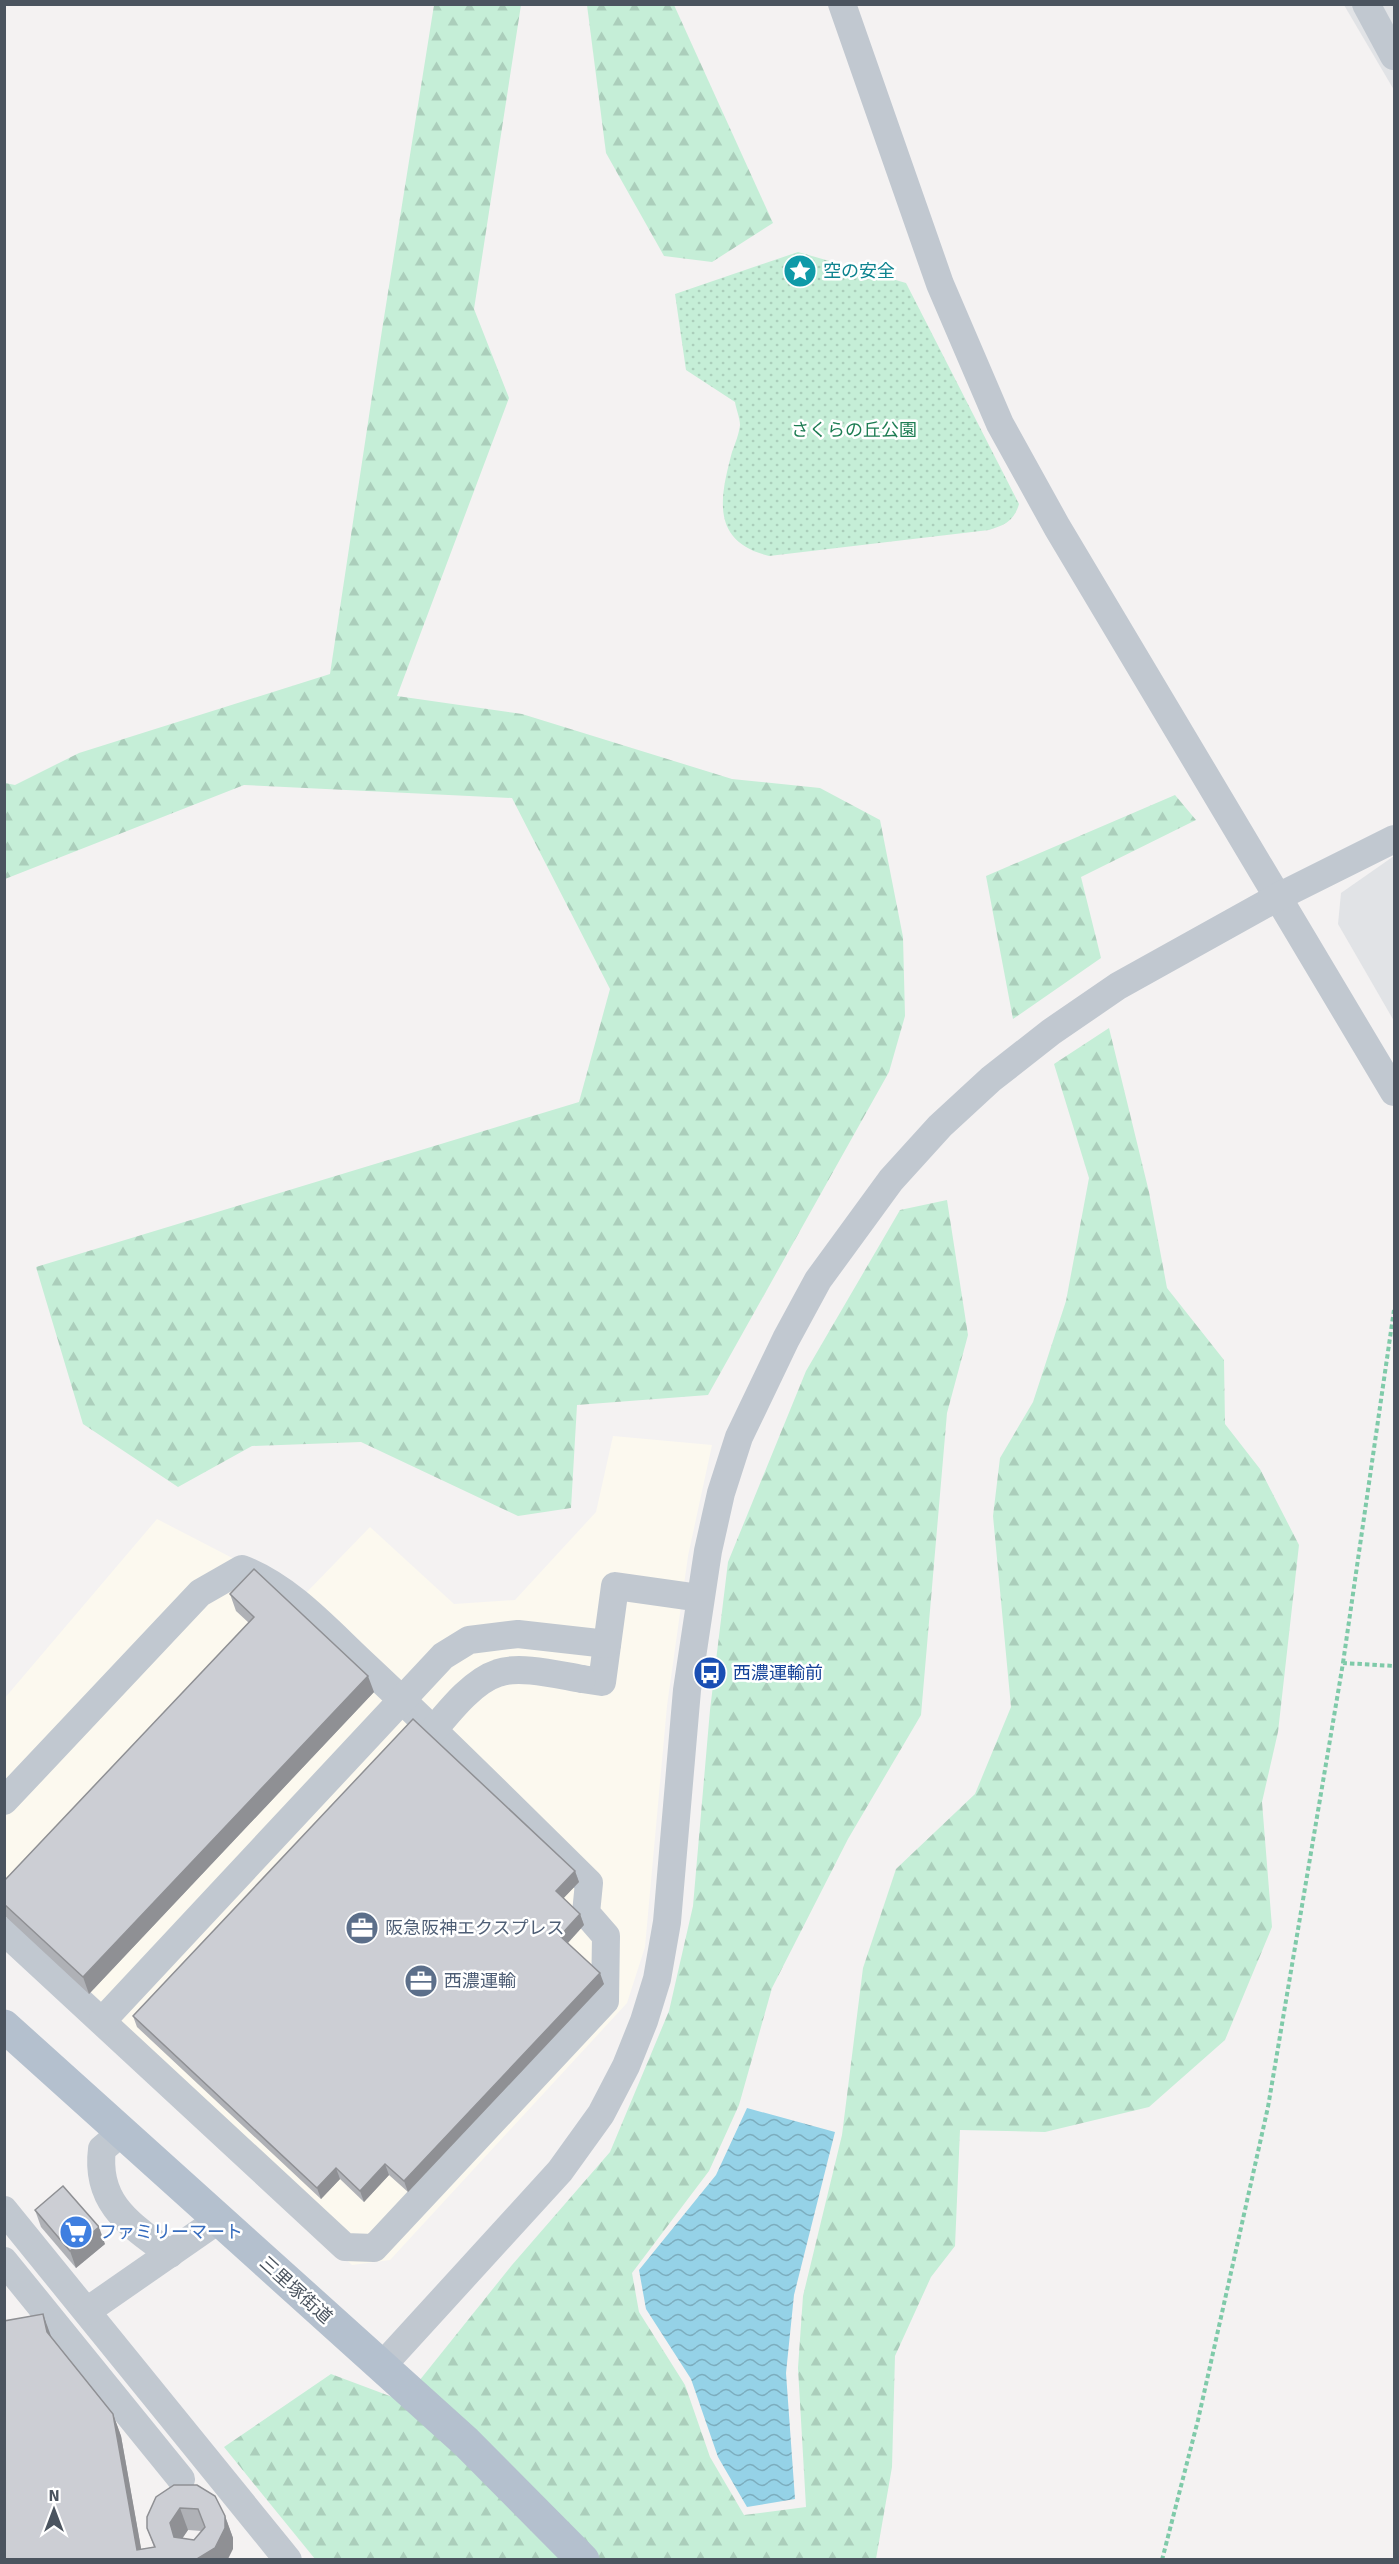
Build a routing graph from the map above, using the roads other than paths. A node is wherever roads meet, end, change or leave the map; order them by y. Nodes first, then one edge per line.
1 (842, 4) edge
2 (1366, 4) edge
3 (1395, 56) edge
4 (1395, 839) edge
5 (1278, 897) junction
6 (1395, 1092) edge
7 (700, 1598) junction
8 (607, 1644) junction
9 (401, 1699) junction
10 (426, 1739) edge
11 (4, 1801) edge
12 (4, 1931) edge
13 (103, 2020) junction
14 (4, 2026) edge
15 (122, 2132) junction
16 (4, 2210) edge
17 (218, 2220) junction
18 (170, 2254) junction
19 (4, 2261) edge
20 (87, 2311) junction
21 (381, 2367) junction
22 (181, 2479) dead end
23 (288, 2559) edge
24 (583, 2559) edge

1 - 5 street
2 - 3 street
4 - 5 street
5 - 6 street
5 - 7 street
7 - 8 street
7 - 21 street
8 - 9 street
8 - 10 street, bridge
9 - 11 street
9 - 13 street
9 - 13 street
12 - 13 street
14 - 15 main road, 三里塚街道
15 - 17 main road, 三里塚街道
15 - 18 street
16 - 20 street
17 - 18 street
17 - 21 main road, 三里塚街道
18 - 20 street
19 - 22 street
20 - 23 street
21 - 24 main road, 三里塚街道

